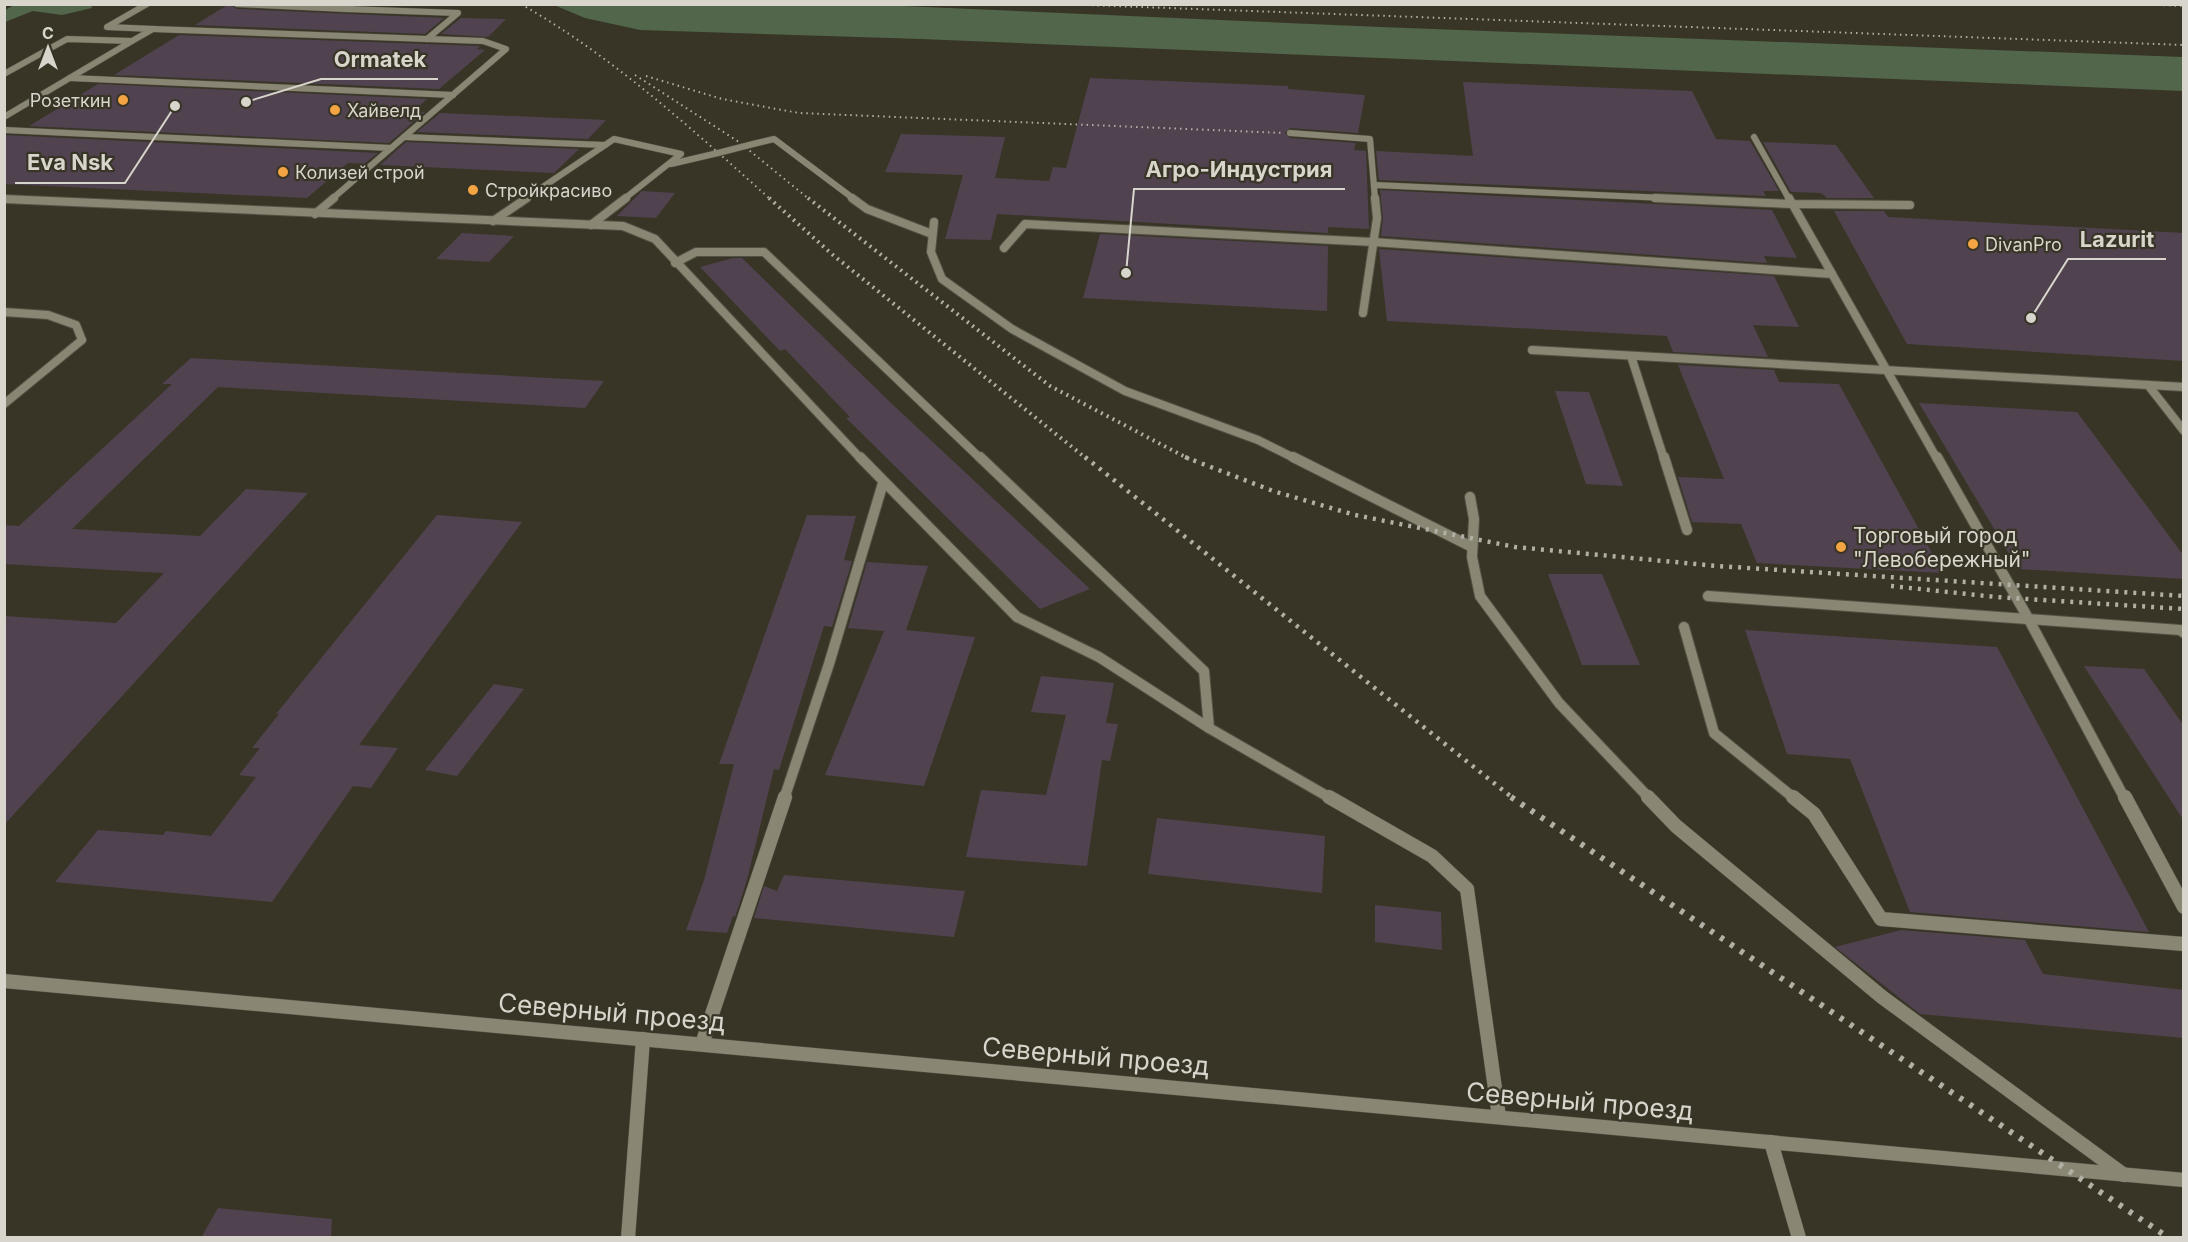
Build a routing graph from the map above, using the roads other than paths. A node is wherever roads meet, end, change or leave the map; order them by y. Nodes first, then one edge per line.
1 (147, 4) edge
2 (237, 4) edge
3 (349, 7) edge
4 (153, 29) junction
5 (427, 39) junction
6 (132, 41) junction
7 (4, 74) edge
8 (70, 78) junction
9 (453, 95) junction
10 (4, 117) edge
11 (4, 130) edge
12 (1290, 133) dead end
13 (404, 137) junction
14 (1754, 137) dead end
15 (606, 145) junction
16 (391, 148) junction
17 (668, 164) junction
18 (1374, 185) junction
19 (4, 199) edge
20 (1792, 204) junction
21 (1910, 205) dead end
22 (315, 214) junction
23 (493, 221) junction
24 (934, 222) dead end
25 (591, 225) junction
26 (932, 234) junction
27 (1373, 242) junction
28 (1004, 248) dead end
29 (675, 263) junction
30 (1832, 274) junction
31 (4, 312) edge
32 (1363, 312) dead end
33 (1532, 350) dead end
34 (1631, 356) junction
35 (1888, 370) junction
36 (2148, 385) junction
37 (2184, 387) edge
38 (4, 404) edge
39 (2184, 431) edge
40 (883, 483) junction
41 (1470, 497) dead end
42 (1687, 530) dead end
43 (1472, 547) junction
44 (1708, 596) dead end
45 (2028, 618) junction
46 (1684, 627) dead end
47 (2182, 631) edge
48 (1209, 728) junction
49 (2184, 907) edge
50 (2184, 944) edge
51 (4, 981) edge
52 (643, 1039) junction
53 (702, 1044) junction
54 (1499, 1117) junction
55 (1771, 1143) junction
56 (2124, 1175) junction
57 (2184, 1180) edge
58 (628, 1238) edge
59 (1799, 1238) edge

1 - 4 street
2 - 3 street
3 - 5 street
4 - 5 street
4 - 6 street
5 - 9 street
6 - 7 street
6 - 8 street
8 - 9 street
8 - 10 street
9 - 13 street
11 - 16 street
12 - 18 street
13 - 15 street
13 - 16 street
14 - 20 street
15 - 17 street
15 - 23 street
16 - 22 street
17 - 25 street
17 - 26 street, bridge
18 - 20 street
18 - 27 street
19 - 22 street
20 - 21 street
20 - 30 street
22 - 23 street
23 - 25 street
24 - 26 street
25 - 29 street
26 - 43 street
27 - 28 street
27 - 30 street
27 - 32 street
29 - 40 street
29 - 48 street
30 - 35 street
31 - 38 street
33 - 34 street
34 - 35 street
34 - 42 street
35 - 36 street
35 - 45 street
36 - 37 street
36 - 39 street
40 - 48 street
40 - 53 street
41 - 43 street
43 - 56 street
44 - 45 street
45 - 47 street
45 - 49 street
46 - 50 street
48 - 54 street
51 - 52 street, Северный проезд
52 - 53 street, Северный проезд
52 - 58 street
53 - 54 street, Северный проезд
54 - 55 street, Северный проезд
55 - 56 street, Северный проезд
55 - 59 street
56 - 57 street, Северный проезд

